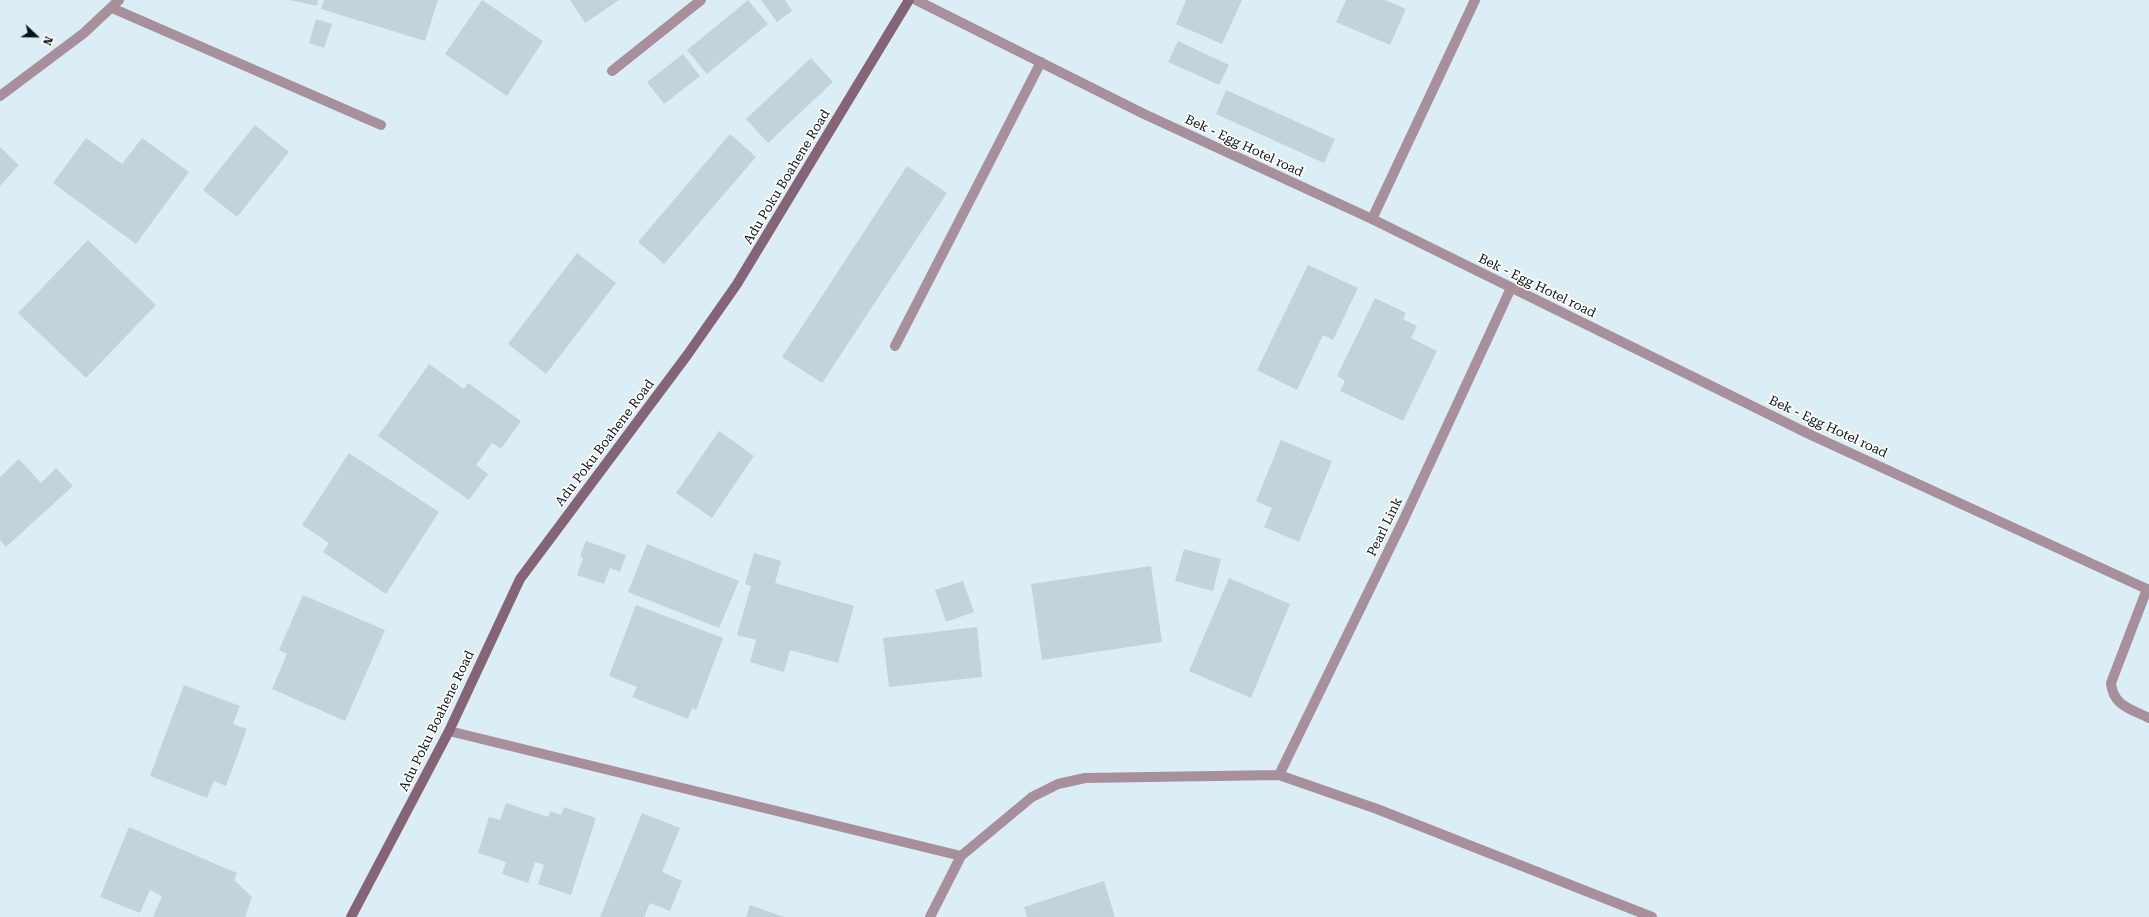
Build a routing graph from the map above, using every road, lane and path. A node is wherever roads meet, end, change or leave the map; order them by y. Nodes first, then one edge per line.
1 (119, 0) edge
2 (702, 0) edge
3 (909, 0) edge
4 (916, 0) edge
5 (1475, 0) edge
6 (112, 8) junction
7 (1041, 62) junction
8 (612, 70) dead end
9 (0, 96) edge
10 (381, 125) dead end
11 (1372, 219) junction
12 (1511, 288) junction
13 (895, 346) dead end
14 (2148, 589) edge
15 (2149, 718) edge
16 (449, 731) junction
17 (1279, 775) junction
18 (961, 856) junction
19 (351, 917) edge
20 (930, 917) edge
21 (1652, 917) edge

1 - 6 street
2 - 8 street
3 - 16 street, Adu Poku Boahene Road
4 - 7 street, Bek - Egg Hotel road
5 - 11 street
6 - 9 street
6 - 10 street
7 - 11 street, Bek - Egg Hotel road
7 - 13 street
11 - 12 street, Bek - Egg Hotel road
12 - 14 street, Bek - Egg Hotel road
12 - 17 street, Pearl Link
14 - 15 street
16 - 18 street
16 - 19 street, Adu Poku Boahene Road
17 - 18 street
17 - 21 street
18 - 20 street

